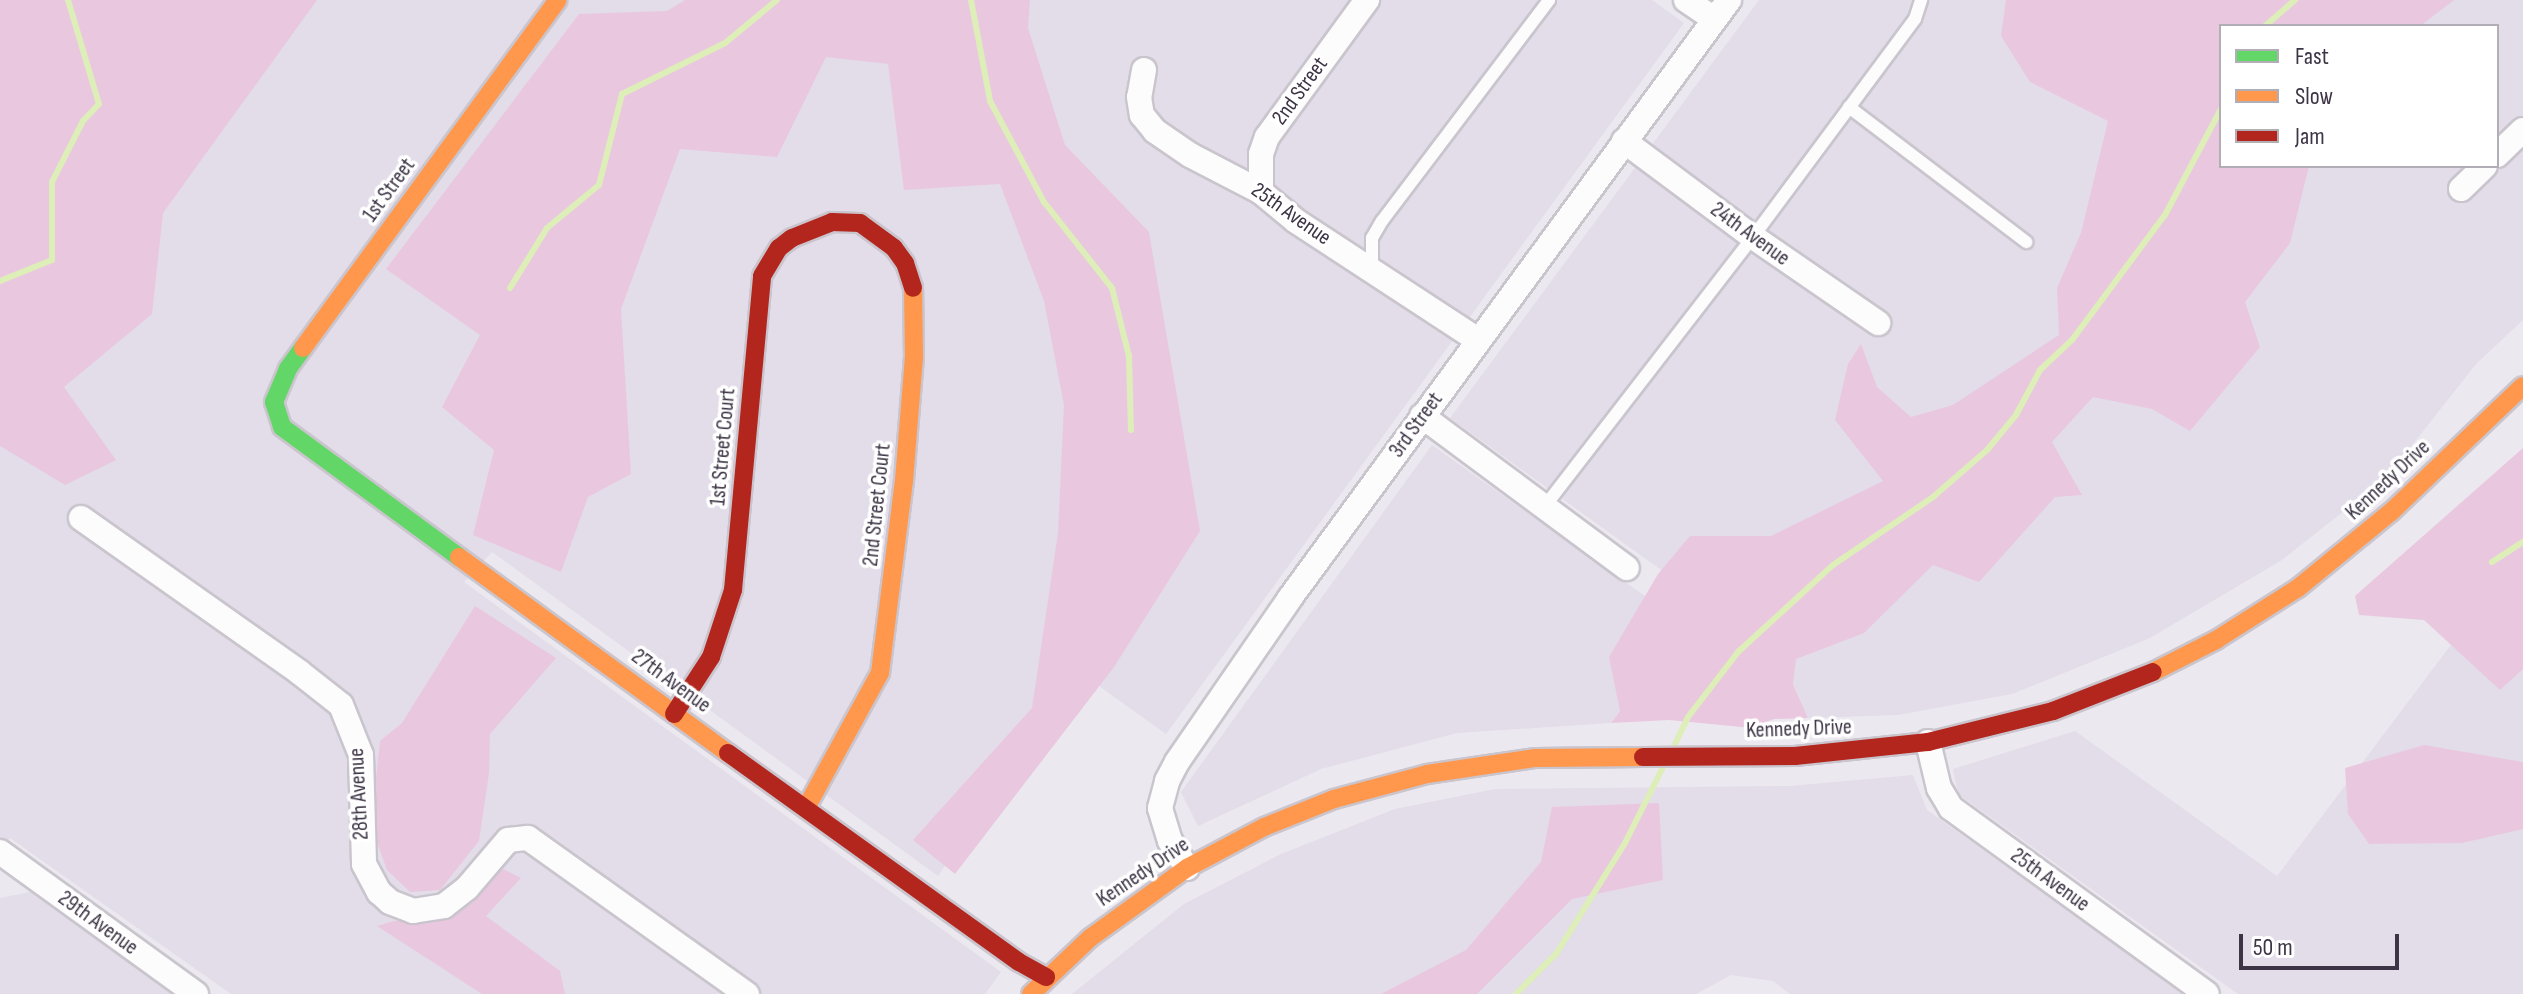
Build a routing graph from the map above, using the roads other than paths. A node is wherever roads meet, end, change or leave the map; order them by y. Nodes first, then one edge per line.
1 (558, 0) edge
2 (1367, 0) edge
3 (1549, 0) edge
4 (1686, 0) edge
5 (1921, 0) edge
6 (1722, 9) edge
7 (1144, 70) dead end
8 (1849, 107) junction
9 (2523, 130) edge
10 (1624, 141) junction
11 (2499, 153) edge
12 (2483, 168) edge
13 (2461, 189) dead end
14 (1261, 192) junction
15 (846, 221) joint
16 (1753, 237) junction
17 (2026, 242) dead end
18 (1372, 268) junction
19 (1878, 323) dead end
20 (1478, 340) junction
21 (2523, 386) edge
22 (276, 414) joint
23 (1422, 416) junction
24 (1545, 506) junction
25 (81, 518) dead end
26 (1627, 568) dead end
27 (674, 714) junction
28 (1928, 742) junction
29 (806, 808) junction
30 (4, 864) edge
31 (1187, 868) junction
32 (1046, 977) junction
33 (196, 994) edge
34 (747, 994) edge
35 (1031, 994) edge
36 (2207, 994) edge

1 - 22 street, 1st Street
2 - 14 street, 2nd Street
3 - 18 lane
4 - 6 street
5 - 8 lane
6 - 10 street, 3rd Street
7 - 14 street, 25th Avenue
8 - 16 lane
8 - 17 lane
9 - 11 street
10 - 16 street, 24th Avenue
10 - 20 street, 3rd Street
12 - 13 street
14 - 18 street, 25th Avenue
15 - 27 street, 1st Street Court
15 - 29 street, 2nd Street Court
16 - 19 street, 24th Avenue
16 - 24 lane
18 - 20 street, 25th Avenue
20 - 23 street, 3rd Street
21 - 28 street, Kennedy Drive
22 - 27 street, 27th Avenue
23 - 24 street
23 - 31 street, 3rd Street
24 - 26 street
25 - 34 street, 28th Avenue
27 - 29 street, 27th Avenue
28 - 31 street, Kennedy Drive
28 - 36 street, 25th Avenue
29 - 32 street, 27th Avenue
30 - 33 street, 29th Avenue
31 - 32 street, Kennedy Drive
32 - 35 street, Kennedy Drive

